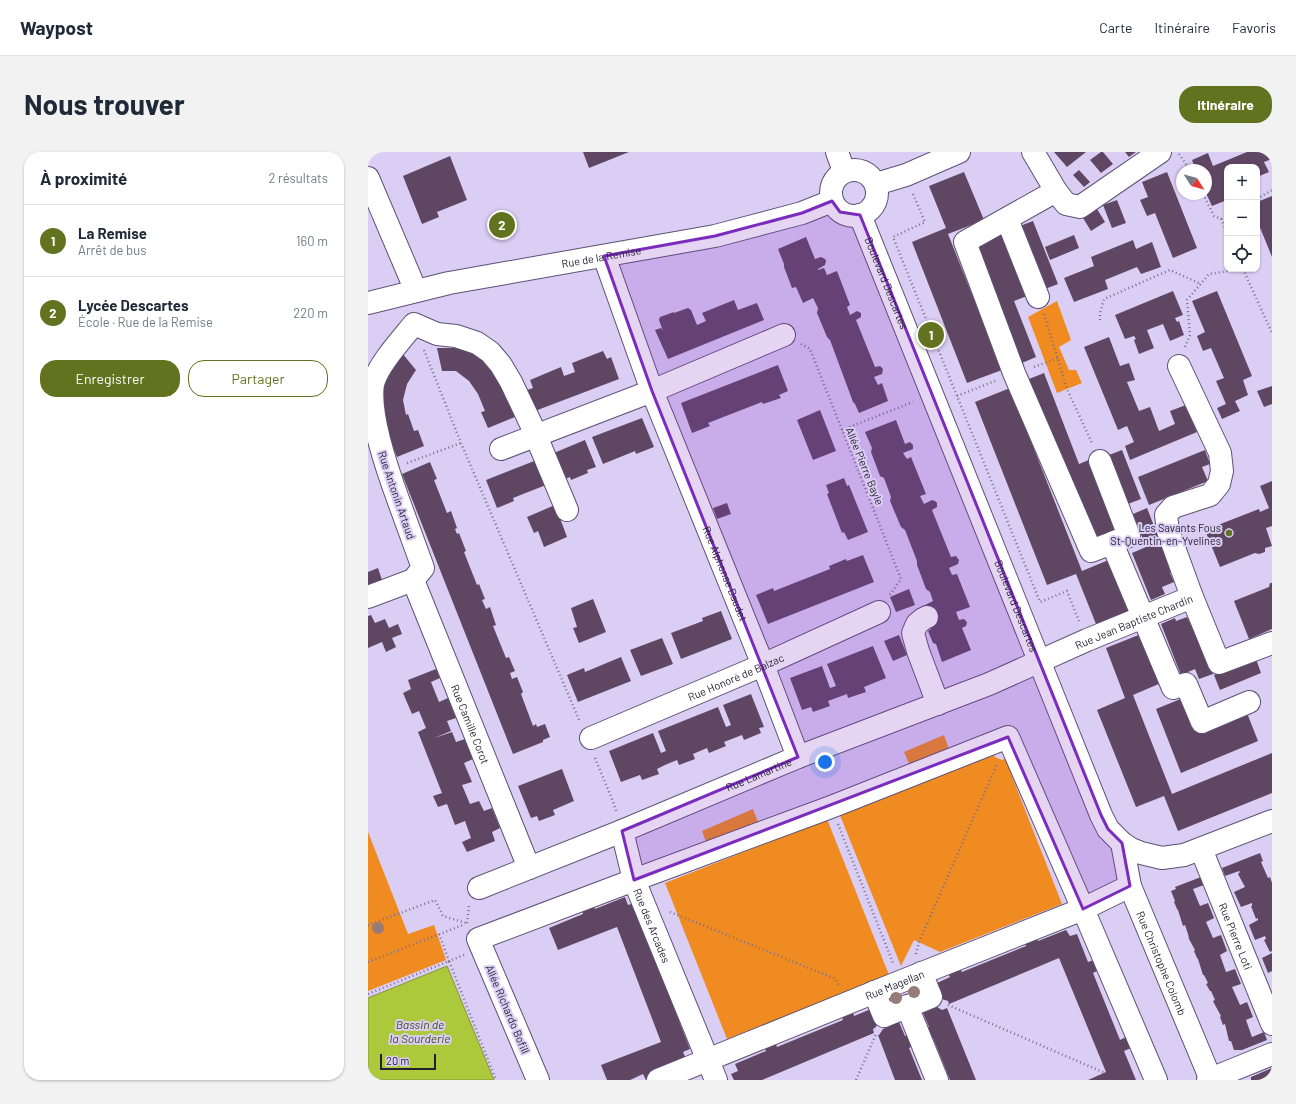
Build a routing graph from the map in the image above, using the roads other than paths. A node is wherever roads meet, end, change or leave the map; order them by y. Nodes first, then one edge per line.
1 (959, 152) edge
2 (1033, 152) edge
3 (1160, 152) edge
4 (841, 162) edge
5 (368, 178) edge
6 (876, 184) junction
7 (1056, 191) junction
8 (832, 201) junction
9 (860, 215) junction
10 (1007, 219) junction
11 (604, 256) junction
12 (410, 293) junction
13 (1038, 297) road end
14 (368, 303) edge
15 (414, 324) junction
16 (784, 335) road end
17 (1178, 366) road end
18 (652, 391) junction
19 (536, 435) junction
20 (501, 449) dead end
21 (1100, 462) road end
22 (567, 510) dead end
23 (1112, 543) junction
24 (413, 580) junction
25 (368, 597) edge
26 (1192, 597) junction
27 (879, 612) road end
28 (1144, 617) junction
29 (927, 618) dead end
30 (1272, 643) edge
31 (1040, 662) junction
32 (763, 665) junction
33 (1249, 702) dead end
34 (938, 704) junction
35 (589, 740) road end
36 (798, 758) junction
37 (1272, 821) edge
38 (622, 831) junction
39 (1122, 843) junction
40 (1201, 849) junction
41 (529, 868) junction
42 (634, 880) junction
43 (1130, 886) junction
44 (479, 888) road end
45 (1083, 909) junction
46 (472, 931) joint
47 (910, 978) junction
48 (874, 992) junction
49 (907, 1006) junction
50 (1272, 1024) edge
51 (1272, 1054) edge
52 (708, 1060) junction
53 (538, 1080) edge
54 (658, 1080) edge
55 (716, 1080) edge
56 (937, 1080) edge
57 (1156, 1080) edge
58 (1210, 1080) edge

1 - 6 street
2 - 7 street
3 - 7 street
4 - 6 street
4 - 8 street
5 - 12 street
6 - 9 street
7 - 10 street
8 - 9 street
8 - 11 street, Rue de la Remise
9 - 31 street, Boulevard Descartes
10 - 13 street
10 - 23 street
11 - 12 street, Rue de la Remise
11 - 18 street, Rue Alphonse Daudet
12 - 14 street, Rue de la Remise
12 - 15 street
15 - 19 street
15 - 24 street, Rue Antonin Artaud
16 - 18 street
17 - 26 street, Rue Jean Baptiste Chardin
18 - 19 street
18 - 32 street, Rue Alphonse Daudet
19 - 20 street
19 - 22 street
21 - 23 street
23 - 28 street
24 - 25 street
24 - 41 street, Rue Camille Corot
26 - 28 street, Rue Jean Baptiste Chardin
26 - 30 street
27 - 32 street, Rue Honoré de Balzac
28 - 31 street, Rue Jean Baptiste Chardin
28 - 33 street
29 - 34 street
31 - 34 street, Rue Lamartine
31 - 39 street, Boulevard Descartes
32 - 35 street, Rue Honoré de Balzac
32 - 36 street, Rue Alphonse Daudet
34 - 36 street, Rue Lamartine
36 - 38 street, Rue Lamartine
37 - 40 street, Boulevard Descartes
38 - 41 street, Rue Lamartine
38 - 42 street
39 - 40 street, Boulevard Descartes
39 - 43 street, Rue Christophe Colomb
40 - 50 street, Rue Pierre Loti
41 - 44 street, Rue Lamartine
42 - 45 street
42 - 46 street, Rue des Arcades
42 - 52 street, Rue des Arcades
43 - 45 street, Rue Magellan
43 - 58 street, Rue Christophe Colomb
45 - 47 street, Rue Magellan
45 - 57 street
46 - 53 street, Allée Richardo Bofill
47 - 48 street, Rue Magellan
47 - 49 street
48 - 49 street
48 - 52 street, Rue Magellan
49 - 56 street
51 - 58 street
52 - 54 street, Rue Magellan
52 - 55 street, Rue des Arcades

